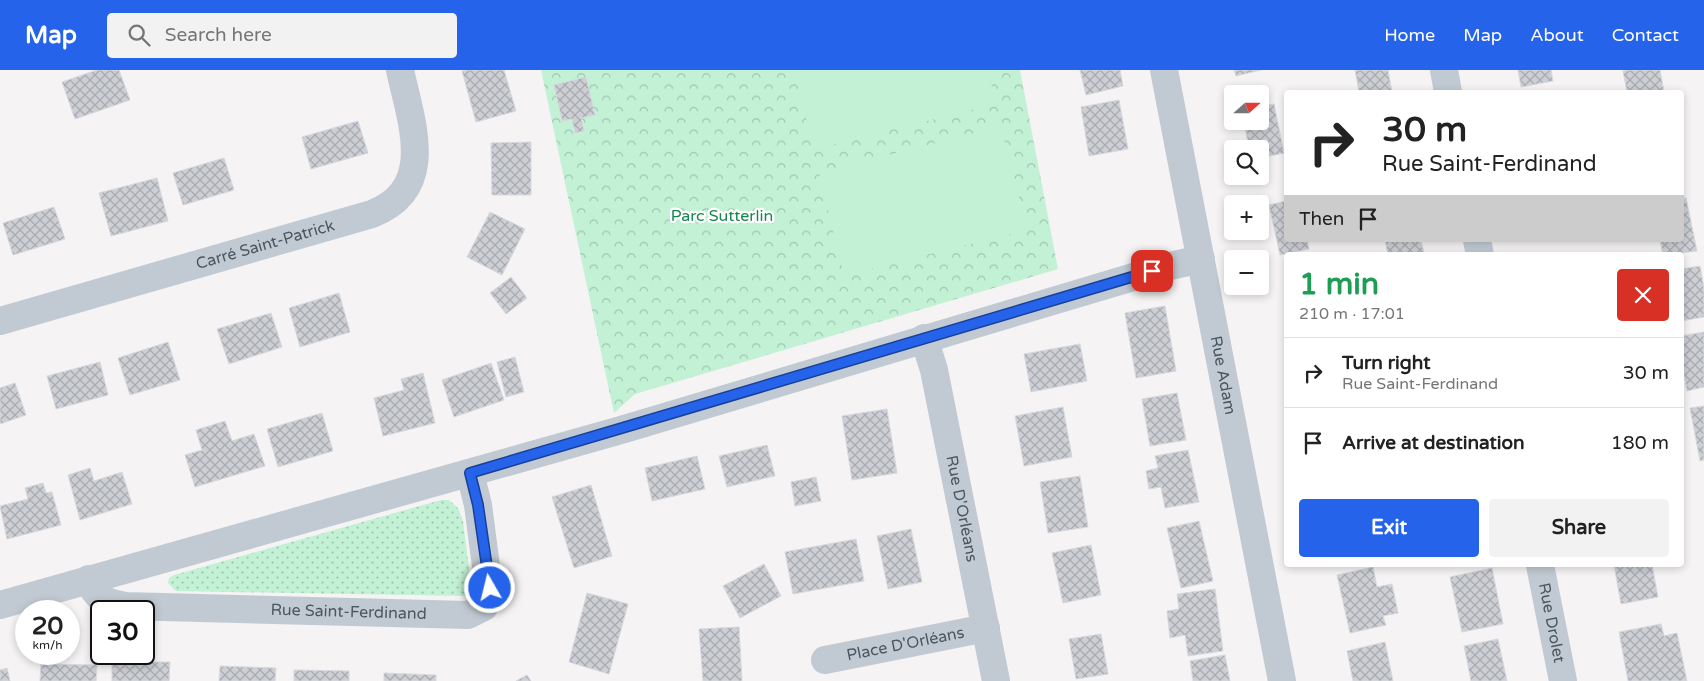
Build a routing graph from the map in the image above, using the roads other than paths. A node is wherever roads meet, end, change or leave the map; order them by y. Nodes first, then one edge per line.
1 (400, 70) edge
2 (1164, 70) edge
3 (1444, 70) edge
4 (1448, 90) edge
5 (1201, 259) junction
6 (0, 321) edge
7 (924, 338) junction
8 (470, 473) junction
9 (1540, 567) edge
10 (89, 579) junction
11 (0, 604) edge
12 (986, 628) junction
13 (825, 660) dead end
14 (996, 681) edge
15 (1282, 681) edge
16 (1563, 681) edge

1 - 6 street, Carré Saint-Patrick
2 - 5 street, Rue Adam
3 - 4 street
5 - 7 street
5 - 15 street, Rue Adam
7 - 8 street
7 - 12 street, Rue D'Orléans
8 - 10 street
8 - 10 street, Rue Saint-Ferdinand
9 - 16 street, Rue Drolet
10 - 11 street
12 - 13 street, Place D'Orléans
12 - 14 street, Rue D'Orléans

